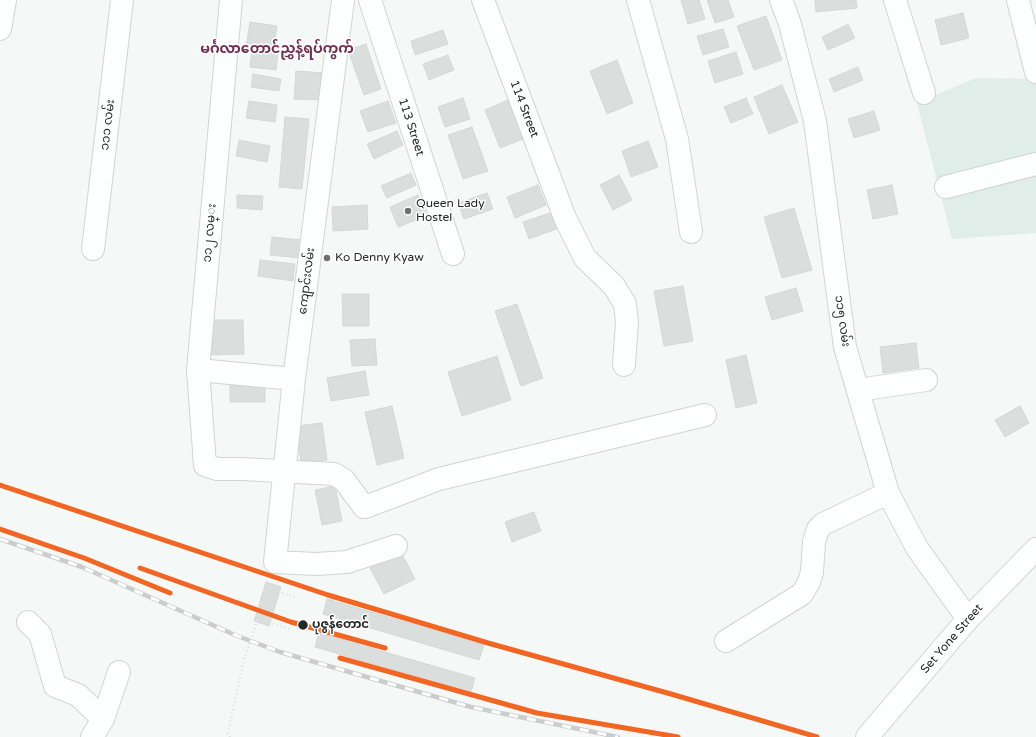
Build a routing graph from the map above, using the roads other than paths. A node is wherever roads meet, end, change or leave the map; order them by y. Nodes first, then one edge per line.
1 (4, 0) edge
2 (122, 0) edge
3 (231, 0) edge
4 (343, 0) edge
5 (370, 0) edge
6 (483, 0) edge
7 (638, 0) edge
8 (781, 0) edge
9 (895, 0) edge
10 (1018, 0) edge
11 (0, 29) edge
12 (1036, 72) edge
13 (924, 93) dead end
14 (1036, 164) edge
15 (946, 187) dead end
16 (690, 232) dead end
17 (93, 249) dead end
18 (453, 254) dead end
19 (624, 365) dead end
20 (198, 370) junction
21 (294, 379) junction
22 (926, 380) dead end
23 (858, 390) junction
24 (705, 415) dead end
25 (284, 472) junction
26 (888, 493) junction
27 (396, 546) dead end
28 (1036, 549) edge
29 (968, 619) junction
30 (28, 622) dead end
31 (726, 641) dead end
32 (119, 672) dead end
33 (103, 719) junction
34 (869, 735) edge
35 (92, 737) edge

1 - 11 street
2 - 17 street, ၁၁၁ လမ်း
3 - 20 street, ၁၁၂ လမ္း
4 - 21 street, ကျောင်းလမ်း
5 - 18 street, 113 Street
6 - 19 street, 114 Street
7 - 16 street
8 - 23 street, ၁၁၅ လမ်း
9 - 13 street
10 - 12 street
14 - 15 street
20 - 21 street
20 - 25 street, ၁၁၂ လမ္း
21 - 25 street, ကျောင်းလမ်း
22 - 23 street
23 - 26 street, ၁၁၅ လမ်း
24 - 25 street
25 - 27 street, ကျောင်းလမ်း
26 - 29 street, ၁၁၅ လမ်း
26 - 31 street
28 - 29 street, Set Yone Street
29 - 34 street, Set Yone Street
30 - 33 street
32 - 33 street
33 - 35 street

